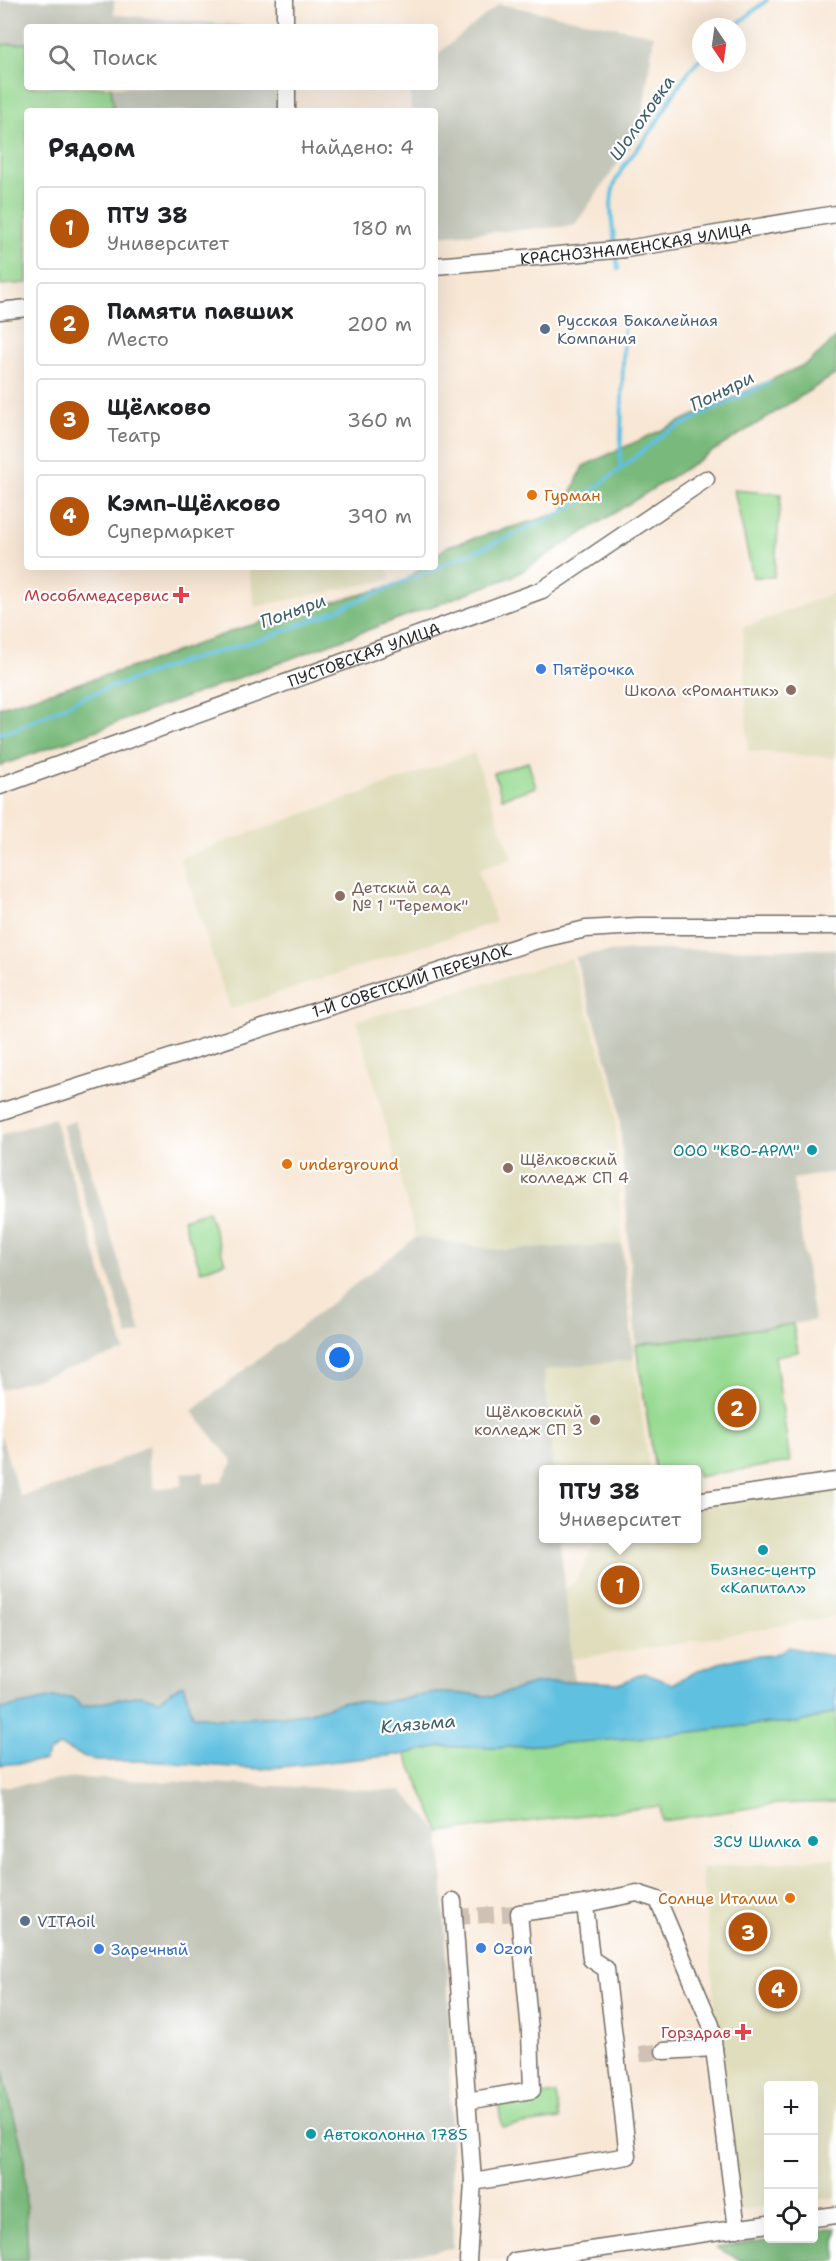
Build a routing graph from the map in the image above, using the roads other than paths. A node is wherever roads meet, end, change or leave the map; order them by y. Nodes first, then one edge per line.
1 (285, 0) edge
2 (285, 24) edge
3 (287, 90) edge
4 (287, 108) edge
5 (836, 214) edge
6 (438, 266) edge
7 (24, 308) edge
8 (0, 311) edge
9 (706, 479) dead end
10 (0, 786) edge
11 (836, 926) edge
12 (0, 1112) edge
13 (836, 1481) edge
14 (701, 1500) edge
15 (453, 1900) dead end
16 (585, 1904) junction
17 (714, 2048) junction
18 (664, 2051) tunnel mouth
19 (467, 2101) junction
20 (473, 2182) junction
21 (836, 2215) edge
22 (818, 2217) edge
23 (764, 2225) edge
24 (737, 2229) junction
25 (468, 2261) edge
26 (514, 2261) edge

1 - 2 street
3 - 4 street
5 - 6 street, КРАСНОЗНАМЕНСКАЯ УЛИЦА
7 - 8 street
9 - 10 street, ПУСТОВСКАЯ УЛИЦА
11 - 12 street, 1-Й СОВЕТСКИЙ ПЕРЕУЛОК
13 - 14 street
15 - 19 street
16 - 17 street
16 - 19 street
16 - 20 street
17 - 18 street
17 - 24 street
19 - 20 street
20 - 25 street
21 - 22 street
23 - 24 street
24 - 26 street

